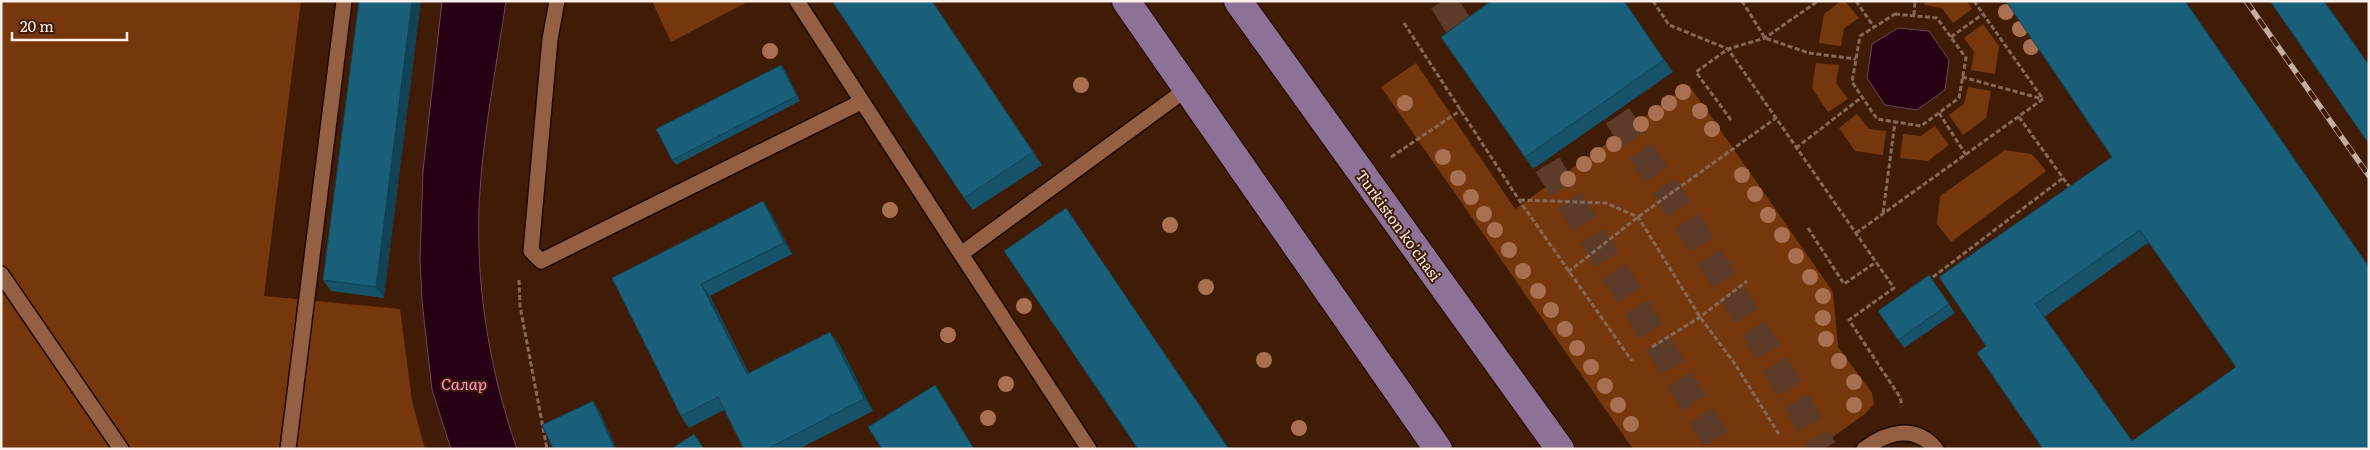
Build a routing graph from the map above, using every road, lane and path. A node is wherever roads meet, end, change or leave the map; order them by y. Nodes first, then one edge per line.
1 (344, 1) edge
2 (557, 1) edge
3 (797, 1) edge
4 (1126, 1) edge
5 (1238, 1) edge
6 (1653, 1) edge
7 (1742, 1) edge
8 (1818, 1) edge
9 (1856, 1) edge
10 (1915, 1) edge
11 (1974, 1) edge
12 (1983, 14) junction
13 (1914, 16) junction
14 (1404, 22) dead end
15 (1874, 27) junction
16 (1951, 37) junction
17 (1765, 38) junction
18 (1728, 49) junction
19 (1856, 60) junction
20 (1962, 77) junction
21 (1188, 88) junction
22 (1862, 97) junction
23 (2043, 99) junction
24 (861, 102) junction
25 (1461, 110) junction
26 (1939, 114) junction
27 (2019, 117) junction
28 (1776, 118) junction
29 (1731, 120) dead end
30 (1895, 122) junction
31 (1796, 148) junction
32 (1966, 155) junction
33 (1363, 175) junction
34 (2063, 178) junction
35 (2074, 192) edge
36 (1519, 200) junction
37 (1883, 214) junction
38 (1638, 217) junction
39 (1808, 228) dead end
40 (1856, 233) junction
41 (961, 254) junction
42 (1876, 262) junction
43 (1568, 272) junction
44 (1, 274) edge
45 (1933, 277) edge
46 (519, 278) dead end
47 (1747, 281) dead end
48 (1700, 317) junction
49 (1652, 347) dead end
50 (1632, 361) dead end
51 (1908, 433) junction
52 (1780, 436) dead end
53 (121, 449) edge
54 (288, 449) edge
55 (547, 449) edge
56 (1089, 449) edge
57 (1438, 449) edge
58 (1560, 449) edge
59 (1864, 449) edge
60 (1936, 449) edge

1 - 54 lane
2 - 24 lane
3 - 24 lane
4 - 21 main road
5 - 33 main road, Turkiston ko'chasi
6 - 18 path
7 - 17 path
8 - 17 path
9 - 15 path
10 - 13 path
11 - 12 path
12 - 16 path
12 - 23 path
13 - 15 path
13 - 16 path
14 - 25 path
15 - 19 path
16 - 20 path
17 - 18 path
17 - 19 path
18 - 28 path
18 - 29 path
19 - 22 path
20 - 23 path
20 - 26 path
21 - 41 lane
21 - 57 main road
22 - 30 path
22 - 31 path
23 - 27 path
24 - 41 lane
25 - 33 path
25 - 36 path
26 - 30 path
26 - 32 path
27 - 32 path
27 - 34 path
28 - 31 path
28 - 38 path
30 - 37 path
31 - 40 path
32 - 37 path
33 - 58 main road, Turkiston ko'chasi
34 - 35 path
34 - 45 path
36 - 38 path
36 - 43 path
37 - 40 path
38 - 43 path
38 - 48 path
39 - 42 path
40 - 42 path
41 - 56 lane
42 - 51 path
43 - 50 path
44 - 53 lane
46 - 55 path
47 - 48 path
48 - 49 path
48 - 52 path
51 - 59 lane
51 - 60 lane

